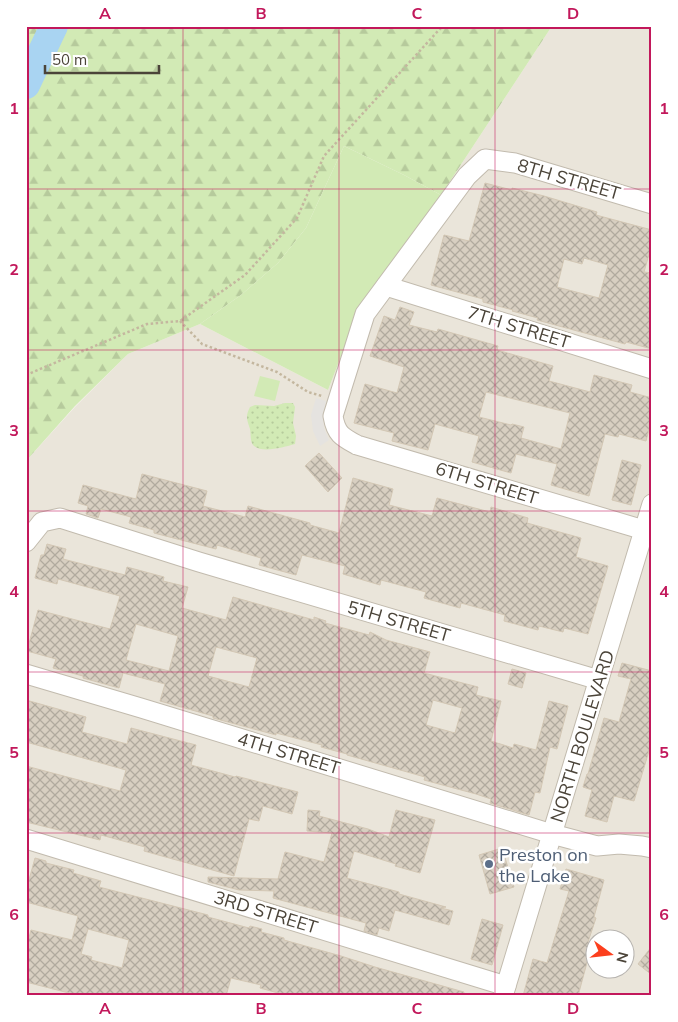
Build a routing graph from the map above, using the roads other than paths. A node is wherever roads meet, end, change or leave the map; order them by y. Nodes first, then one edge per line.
1 (652, 204) edge
2 (386, 286) junction
3 (652, 369) edge
4 (652, 504) edge
5 (644, 530) junction
6 (26, 542) edge
7 (26, 674) edge
8 (598, 680) junction
9 (552, 834) junction
10 (26, 839) edge
11 (652, 848) edge
12 (504, 991) edge

1 - 2 street, 8TH STREET
2 - 3 street, 7TH STREET
2 - 5 street, 6TH STREET
4 - 5 street, NORTH BOULEVARD
5 - 8 street, NORTH BOULEVARD
6 - 8 street, 5TH STREET
7 - 9 street, 4TH STREET
8 - 9 street, NORTH BOULEVARD
9 - 11 street, 4TH STREET
9 - 12 street, NORTH BOULEVARD
10 - 12 street, 3RD STREET

